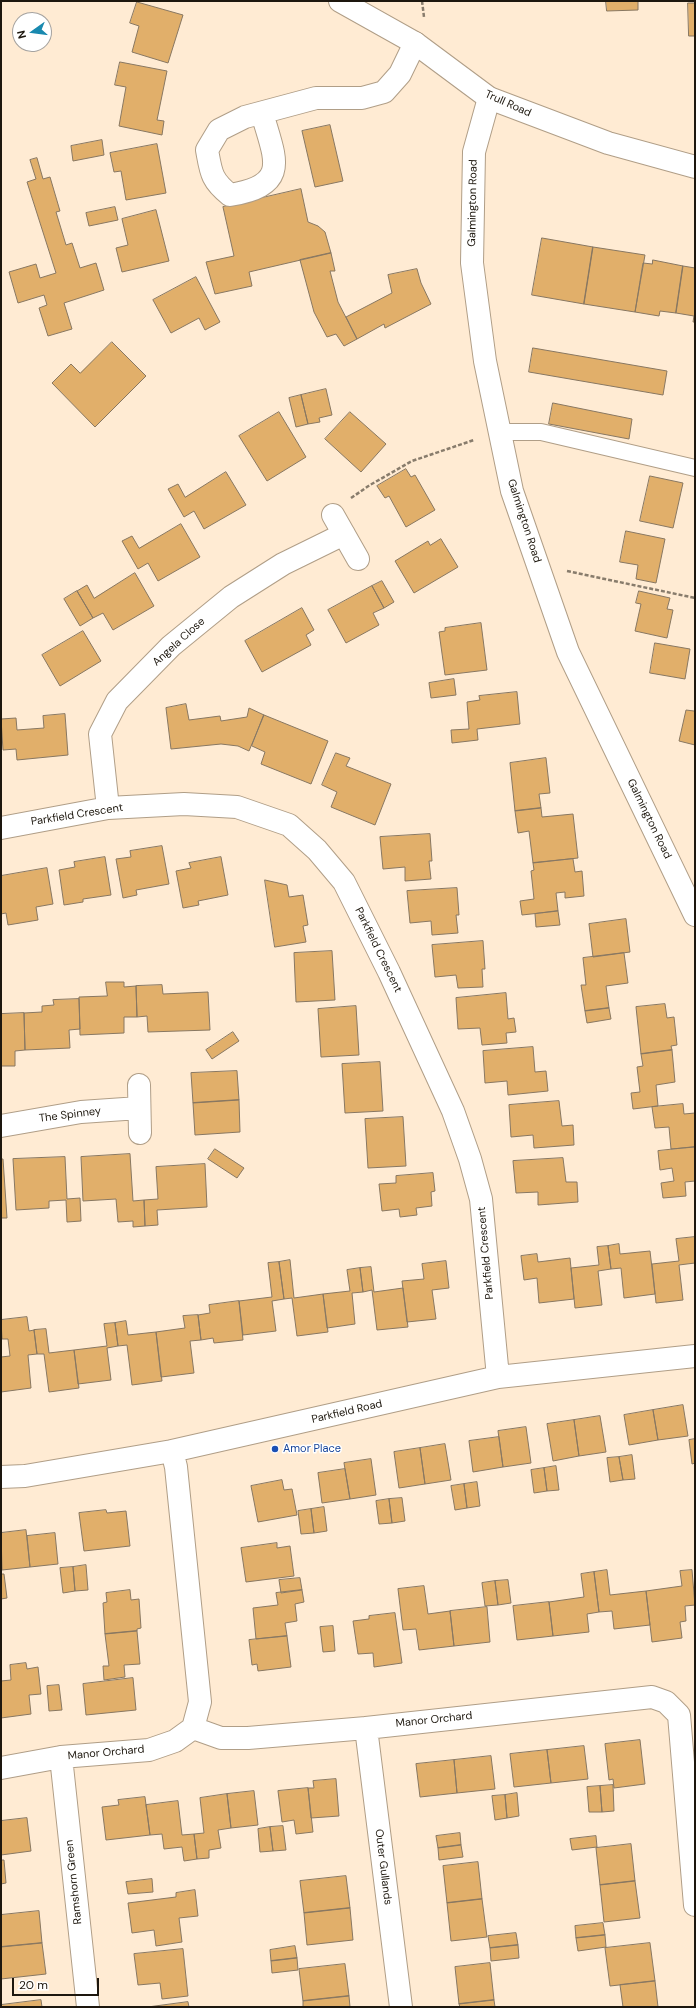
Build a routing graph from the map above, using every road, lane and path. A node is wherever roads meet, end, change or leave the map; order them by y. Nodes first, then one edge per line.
1 (340, 1) edge
2 (415, 43) junction
3 (489, 98) junction
4 (262, 113) dead end
5 (695, 167) edge
6 (499, 432) junction
7 (695, 468) edge
8 (332, 515) joint
9 (344, 534) junction
10 (358, 559) dead end
11 (542, 579) junction
12 (695, 598) edge
13 (108, 808) junction
14 (1, 828) edge
15 (695, 915) edge
16 (139, 1085) dead end
17 (139, 1108) junction
18 (1, 1126) edge
19 (140, 1133) dead end
20 (695, 1356) edge
21 (498, 1378) junction
22 (172, 1451) junction
23 (1, 1477) edge
24 (194, 1728) junction
25 (366, 1728) junction
26 (61, 1757) junction
27 (1, 1768) edge
28 (695, 1905) edge
29 (88, 2007) edge
30 (401, 2007) edge

1 - 2 street, Trull Road
2 - 3 street, Trull Road
2 - 4 street
3 - 5 street, Trull Road
3 - 6 street, Galmington Road
6 - 7 lane
6 - 8 path
6 - 11 street, Galmington Road
8 - 9 street
9 - 10 street
9 - 13 street, Angela Close
11 - 12 path
11 - 15 street, Galmington Road
13 - 14 street, Parkfield Crescent
13 - 21 street, Parkfield Crescent
16 - 17 street
17 - 18 street, The Spinney
17 - 19 street
20 - 21 street, Parkfield Road
21 - 22 street, Parkfield Road
22 - 23 street, Parkfield Road
22 - 24 street
24 - 25 street, Manor Orchard
24 - 26 street, Manor Orchard
25 - 28 street, Manor Orchard
25 - 30 street, Outer Gullands
26 - 27 street, Manor Orchard
26 - 29 street, Ramshorn Green

